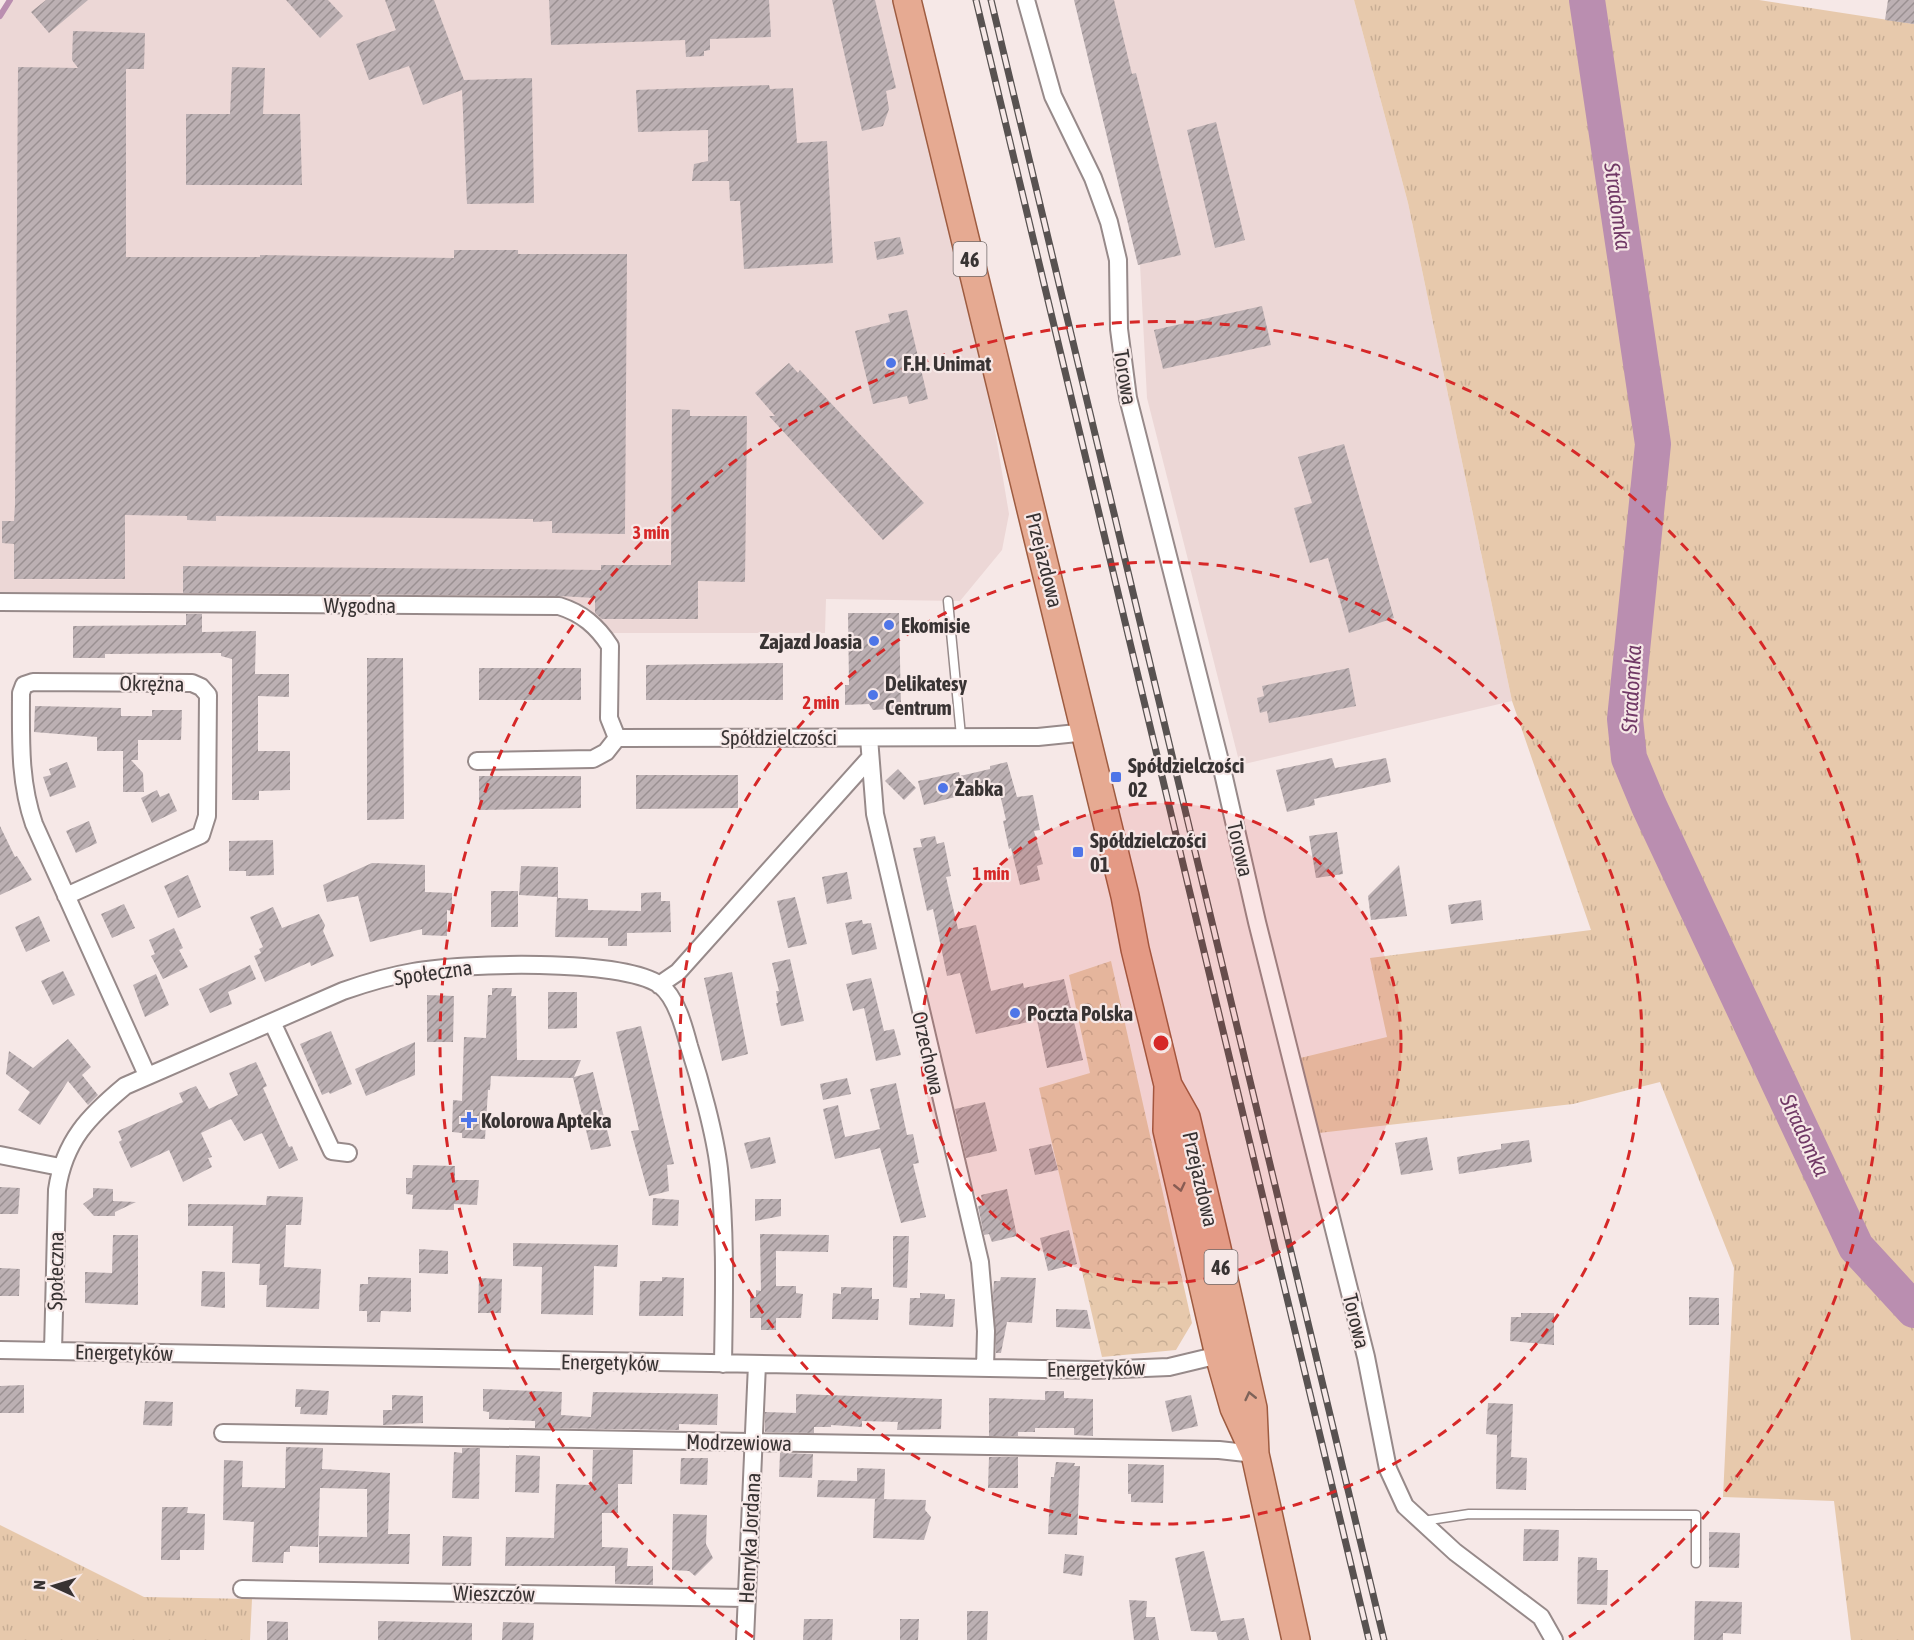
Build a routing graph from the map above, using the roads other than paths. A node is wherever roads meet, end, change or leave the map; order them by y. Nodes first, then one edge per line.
1 (907, 0) edge
2 (913, 0) edge
3 (1026, 0) edge
4 (918, 37) junction
5 (948, 601) dead end
6 (0, 602) edge
7 (1088, 732) junction
8 (961, 736) junction
9 (617, 738) junction
10 (868, 738) junction
11 (869, 759) junction
12 (477, 761) dead end
13 (66, 896) junction
14 (659, 985) junction
15 (272, 1022) junction
16 (147, 1075) junction
17 (1168, 1085) junction
18 (348, 1153) dead end
19 (0, 1155) edge
20 (60, 1167) junction
21 (0, 1350) edge
22 (53, 1351) junction
23 (1219, 1355) junction
24 (723, 1364) junction
25 (757, 1364) junction
26 (985, 1368) junction
27 (223, 1433) dead end
28 (753, 1442) junction
29 (1255, 1454) junction
30 (1420, 1522) junction
31 (1696, 1563) dead end
32 (242, 1589) dead end
33 (745, 1598) junction
34 (745, 1640) edge
35 (1296, 1640) edge
36 (1554, 1640) edge

1 - 4 main road, Przejazdowa / 46
2 - 4 main road, Przejazdowa / 46
3 - 30 street, Torowa
4 - 7 main road, Przejazdowa / 46
5 - 8 lane
6 - 9 street, Wygodna
7 - 8 street, Spółdzielczości
7 - 17 main road, Przejazdowa / 46
8 - 10 street, Spółdzielczości
9 - 10 street, Spółdzielczości
9 - 12 street
10 - 11 street, Orzechowa
11 - 14 street
11 - 26 street, Orzechowa
13 - 13 street, Okrężna
13 - 16 street, Okrężna
14 - 15 street, Społeczna
14 - 24 street
15 - 16 street, Społeczna
15 - 18 street
16 - 20 street, Społeczna
17 -> 23 main road, Przejazdowa / 46
29 -> 17 main road, Przejazdowa / 46
19 - 20 street
20 - 22 street, Społeczna
21 - 22 street, Energetyków
22 - 24 street, Energetyków
23 - 26 street, Energetyków
23 - 29 main road, Przejazdowa / 46
24 - 25 street, Energetyków
25 - 26 street, Energetyków
25 - 28 street, Henryka Jordana
27 - 28 street, Modrzewiowa
28 - 29 street, Modrzewiowa
28 - 33 street, Henryka Jordana
29 - 35 main road, Przejazdowa / 46
30 - 31 lane
30 - 36 street, Torowa
32 - 33 street, Wieszczów
33 - 34 street, Henryka Jordana

